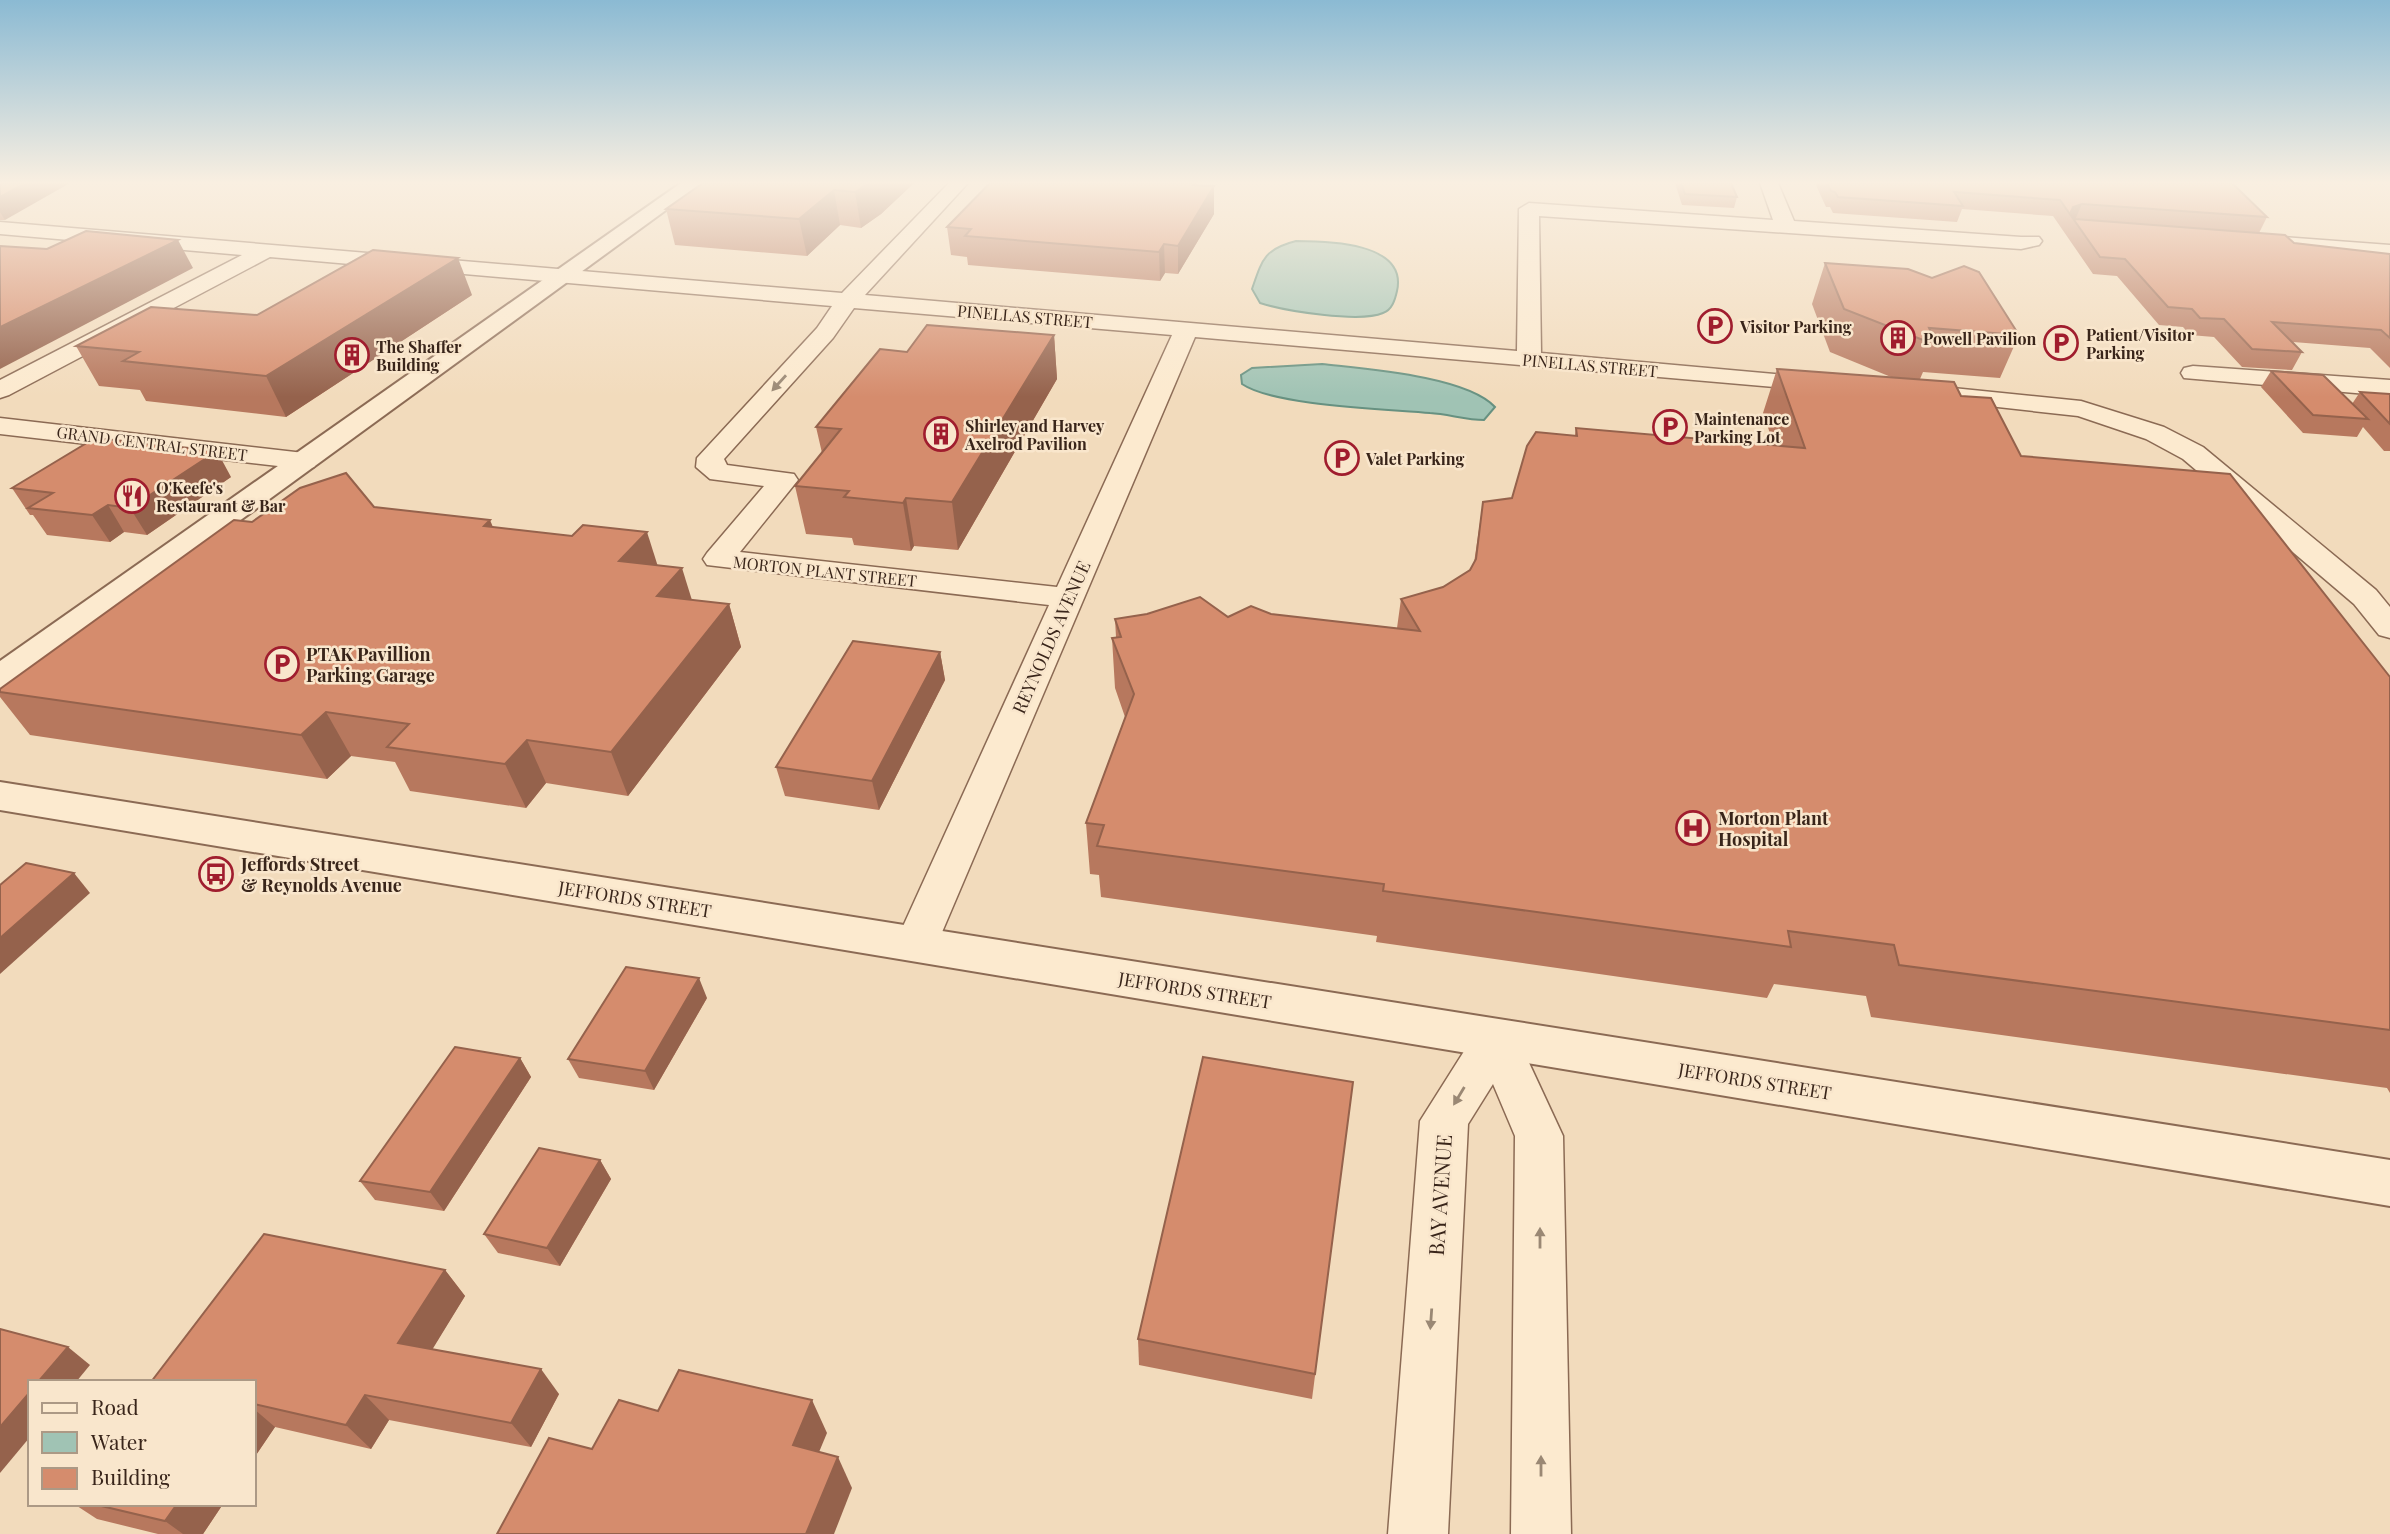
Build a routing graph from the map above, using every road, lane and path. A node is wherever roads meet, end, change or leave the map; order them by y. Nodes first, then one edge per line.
1 (258, 255) edge
2 (306, 255) edge
3 (592, 255) edge
4 (890, 255) edge
5 (1529, 255) edge
6 (561, 277) junction
7 (846, 301) junction
8 (1186, 330) junction
9 (1529, 359) junction
10 (2193, 373) dead end
11 (1846, 386) edge
12 (2390, 388) edge
13 (0, 390) edge
14 (1927, 393) edge
15 (0, 426) edge
16 (304, 461) junction
17 (784, 480) joint
18 (1068, 598) junction
19 (2390, 628) edge
20 (0, 678) edge
21 (0, 796) edge
22 (916, 944) junction
23 (1496, 1039) junction
24 (2390, 1183) edge
25 (1418, 1534) edge
26 (1541, 1534) edge

1 - 13 street
2 - 6 street, PINELLAS STREET
3 - 6 street
4 - 7 street, MORTON PLANT STREET
5 - 9 street
6 - 7 street, PINELLAS STREET
6 - 16 street
7 - 8 street, PINELLAS STREET
7 -> 17 street, MORTON PLANT STREET
8 - 9 street, PINELLAS STREET
8 - 18 street, REYNOLDS AVENUE
9 - 11 street, PINELLAS STREET
10 - 12 street
14 - 19 street
15 - 16 street, GRAND CENTRAL STREET
16 - 20 street
17 - 18 street, MORTON PLANT STREET
18 - 22 street, REYNOLDS AVENUE
21 - 22 street, JEFFORDS STREET
22 - 23 street, JEFFORDS STREET
23 - 24 street, JEFFORDS STREET
23 -> 25 street, BAY AVENUE
26 -> 23 street

